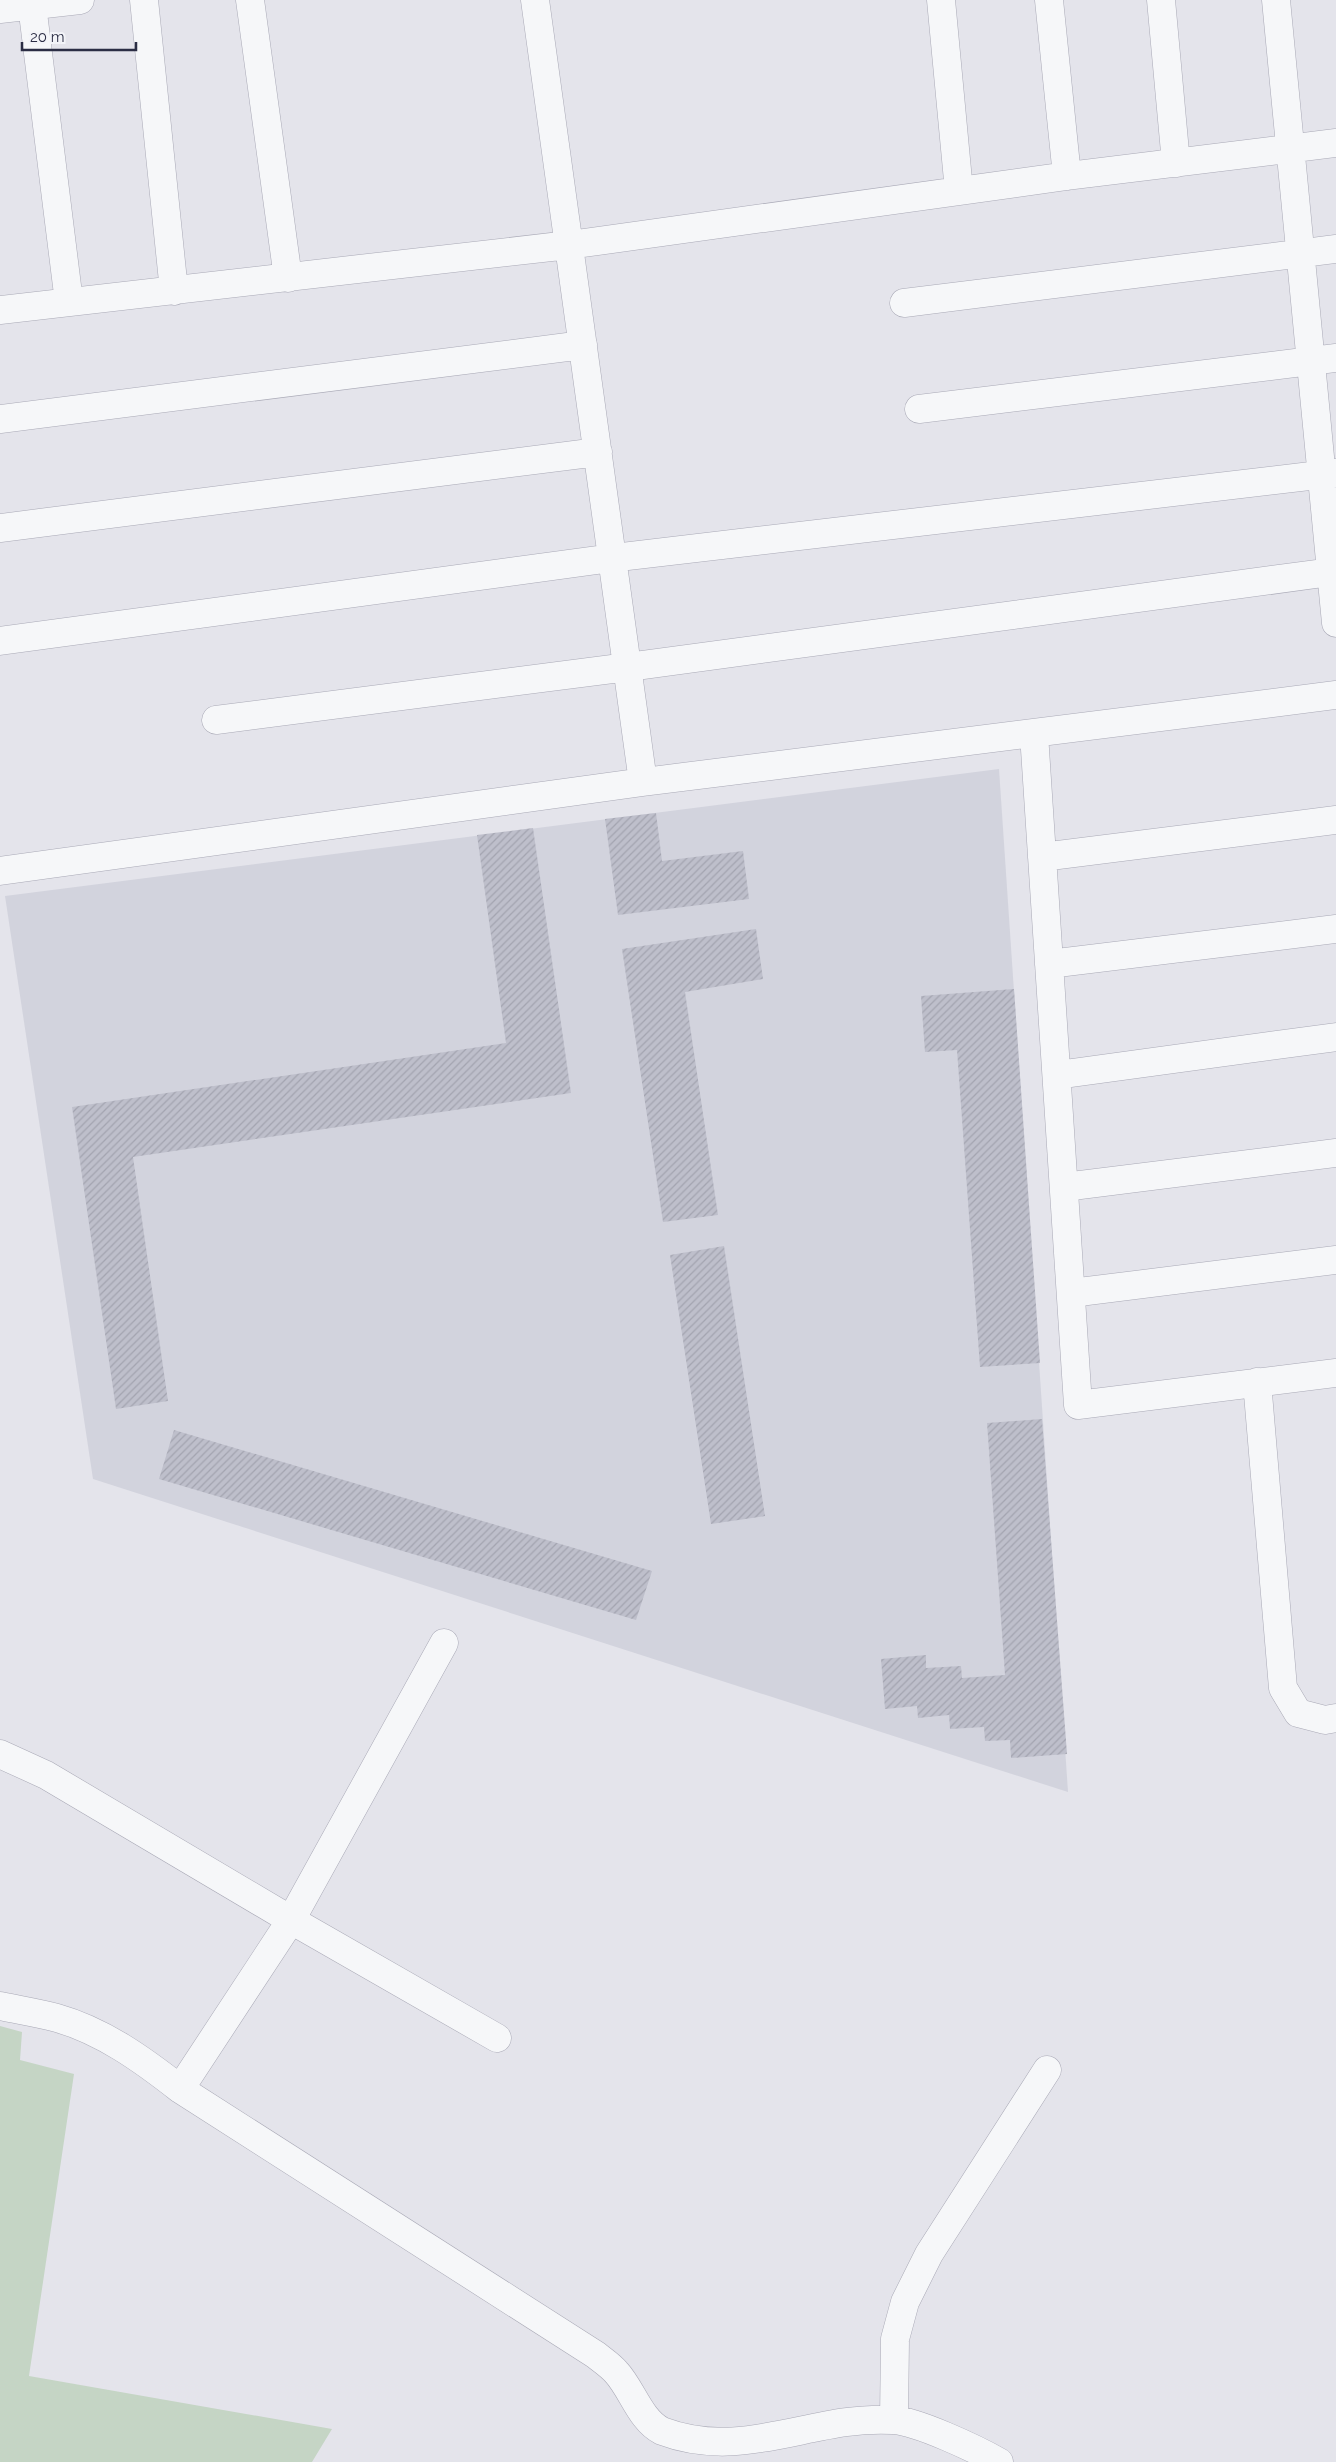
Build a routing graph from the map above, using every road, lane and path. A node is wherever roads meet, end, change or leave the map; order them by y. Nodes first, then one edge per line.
1 (80, 0) edge
2 (144, 0) edge
3 (250, 0) edge
4 (535, 0) edge
5 (941, 0) edge
6 (1049, 0) edge
7 (1161, 0) edge
8 (1276, 0) edge
9 (32, 5) junction
10 (0, 9) edge
11 (1336, 143) edge
12 (1289, 149) junction
13 (1176, 163) junction
14 (1066, 176) junction
15 (959, 191) junction
16 (569, 245) junction
17 (1336, 249) edge
18 (1300, 254) junction
19 (288, 278) junction
20 (174, 291) junction
21 (69, 302) junction
22 (904, 303) dead end
23 (0, 310) edge
24 (583, 345) junction
25 (1323, 360) edge
26 (918, 409) dead end
27 (0, 418) edge
28 (598, 452) junction
29 (1329, 474) edge
30 (0, 528) edge
31 (612, 558) junction
32 (1331, 572) junction
33 (1336, 623) edge
34 (0, 641) edge
35 (628, 667) junction
36 (1336, 695) edge
37 (216, 720) dead end
38 (1034, 734) junction
39 (643, 782) junction
40 (1336, 820) edge
41 (1042, 857) junction
42 (0, 871) edge
43 (1336, 929) edge
44 (1049, 964) junction
45 (1336, 1037) edge
46 (1057, 1075) junction
47 (1336, 1153) edge
48 (1064, 1188) junction
49 (1336, 1260) edge
50 (1071, 1293) junction
51 (1336, 1373) edge
52 (1257, 1382) junction
53 (444, 1643) dead end
54 (1336, 1718) edge
55 (0, 1754) edge
56 (291, 1920) junction
57 (0, 2006) edge
58 (498, 2038) dead end
59 (1047, 2070) dead end
60 (180, 2089) junction
61 (894, 2420) junction
62 (998, 2462) edge

1 - 9 street
2 - 20 street
3 - 19 street
4 - 16 street
5 - 15 street
6 - 14 street
7 - 13 street
8 - 12 street
9 - 10 street
9 - 21 street
11 - 12 street
12 - 13 street
12 - 18 street
13 - 14 street
14 - 15 street
15 - 16 street
16 - 19 street
16 - 24 street
17 - 18 street
18 - 22 street
18 - 25 street
19 - 20 street
20 - 21 street
21 - 23 street
24 - 27 street
24 - 28 street
25 - 26 street
25 - 29 street
28 - 30 street
28 - 31 street
29 - 31 street
29 - 32 street
31 - 34 street
31 - 35 street
32 - 33 street
32 - 35 street
35 - 37 street
35 - 39 street
36 - 38 street
38 - 39 street
38 - 41 street
39 - 42 street
40 - 41 street
41 - 44 street
43 - 44 street
44 - 46 street
45 - 46 street
46 - 48 street
47 - 48 street
48 - 50 street
49 - 50 street
50 - 52 street
51 - 52 street
52 - 54 street
53 - 56 street
55 - 56 street
56 - 58 street
56 - 60 street
57 - 60 street
59 - 61 street
60 - 61 street
61 - 62 street

